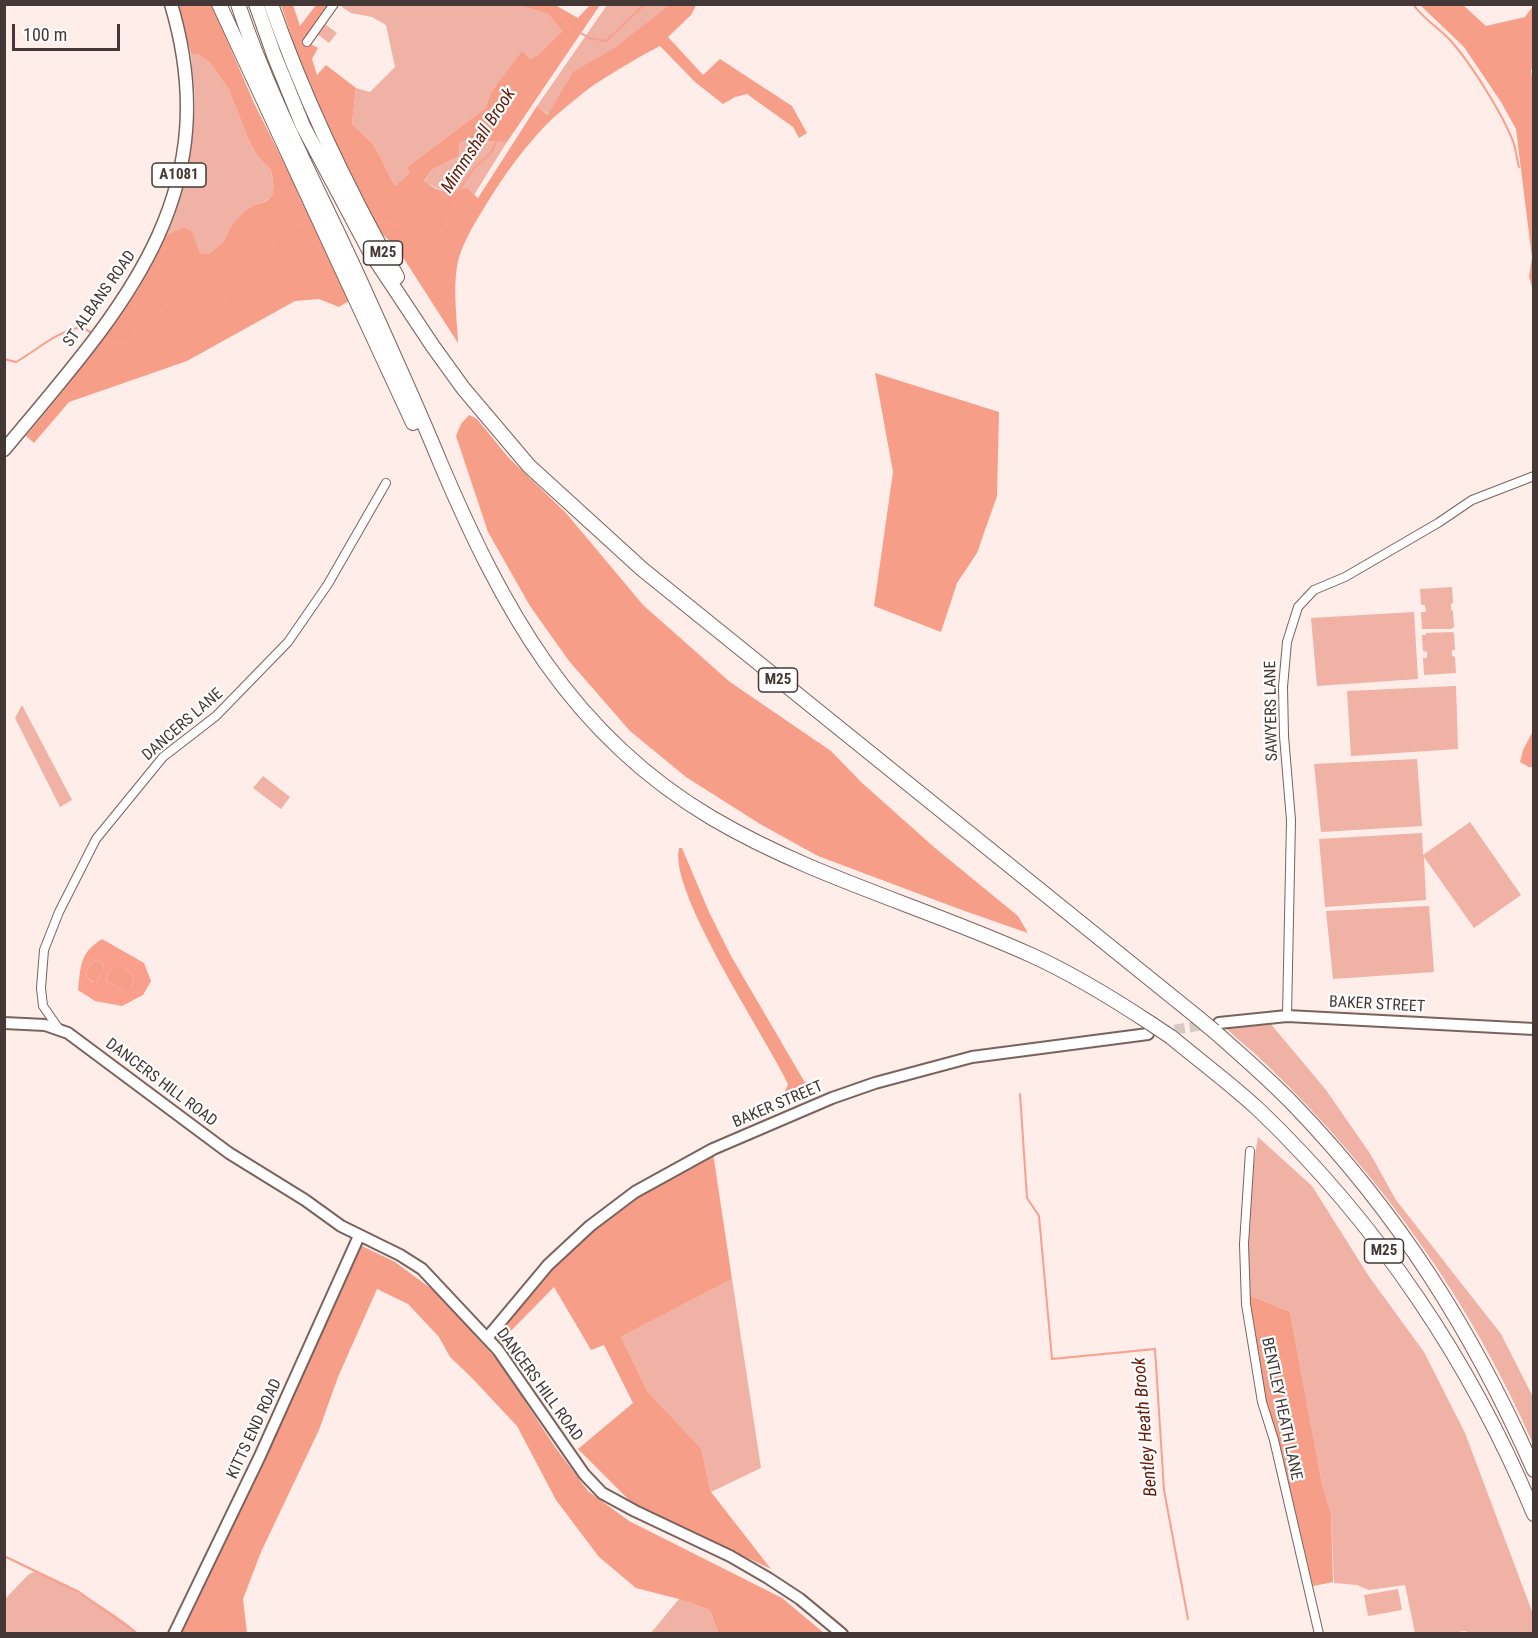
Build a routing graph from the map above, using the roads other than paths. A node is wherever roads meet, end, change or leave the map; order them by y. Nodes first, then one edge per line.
1 (171, 4) edge
2 (219, 4) edge
3 (238, 4) edge
4 (256, 4) edge
5 (272, 4) edge
6 (334, 4) edge
7 (307, 42) dead end
8 (4, 450) edge
9 (541, 475) junction
10 (1533, 476) edge
11 (386, 483) dead end
12 (456, 501) junction
13 (43, 1006) junction
14 (1287, 1016) junction
15 (4, 1023) edge
16 (36, 1024) junction
17 (1216, 1027) junction
18 (1149, 1028) junction
19 (60, 1029) junction
20 (1533, 1029) edge
21 (1250, 1151) dead end
22 (359, 1236) junction
23 (487, 1338) junction
24 (1533, 1470) edge
25 (1533, 1514) edge
26 (174, 1634) edge
27 (842, 1634) edge
28 (1319, 1634) edge

1 - 8 main road, ST ALBANS ROAD / A1081
2 - 12 highway, M25
3 - 12 highway, M25
4 - 9 highway, M25
5 - 9 highway, M25
6 - 7 street
9 - 17 highway, M25, bridge
10 - 14 street, SAWYERS LANE
11 - 13 street, DANCERS LANE
12 - 18 highway, M25
13 - 16 street, DANCERS LANE
13 - 19 street
14 - 17 street, BAKER STREET
14 - 20 street, BAKER STREET
15 - 16 street, DANCERS HILL ROAD
16 - 19 street, DANCERS HILL ROAD
17 - 24 highway, M25
18 - 23 street, BAKER STREET
18 - 25 highway, M25, bridge
19 - 22 street, DANCERS HILL ROAD
21 - 28 street, BENTLEY HEATH LANE
22 - 23 street, DANCERS HILL ROAD
22 - 26 street, KITTS END ROAD
23 - 27 street, DANCERS HILL ROAD

